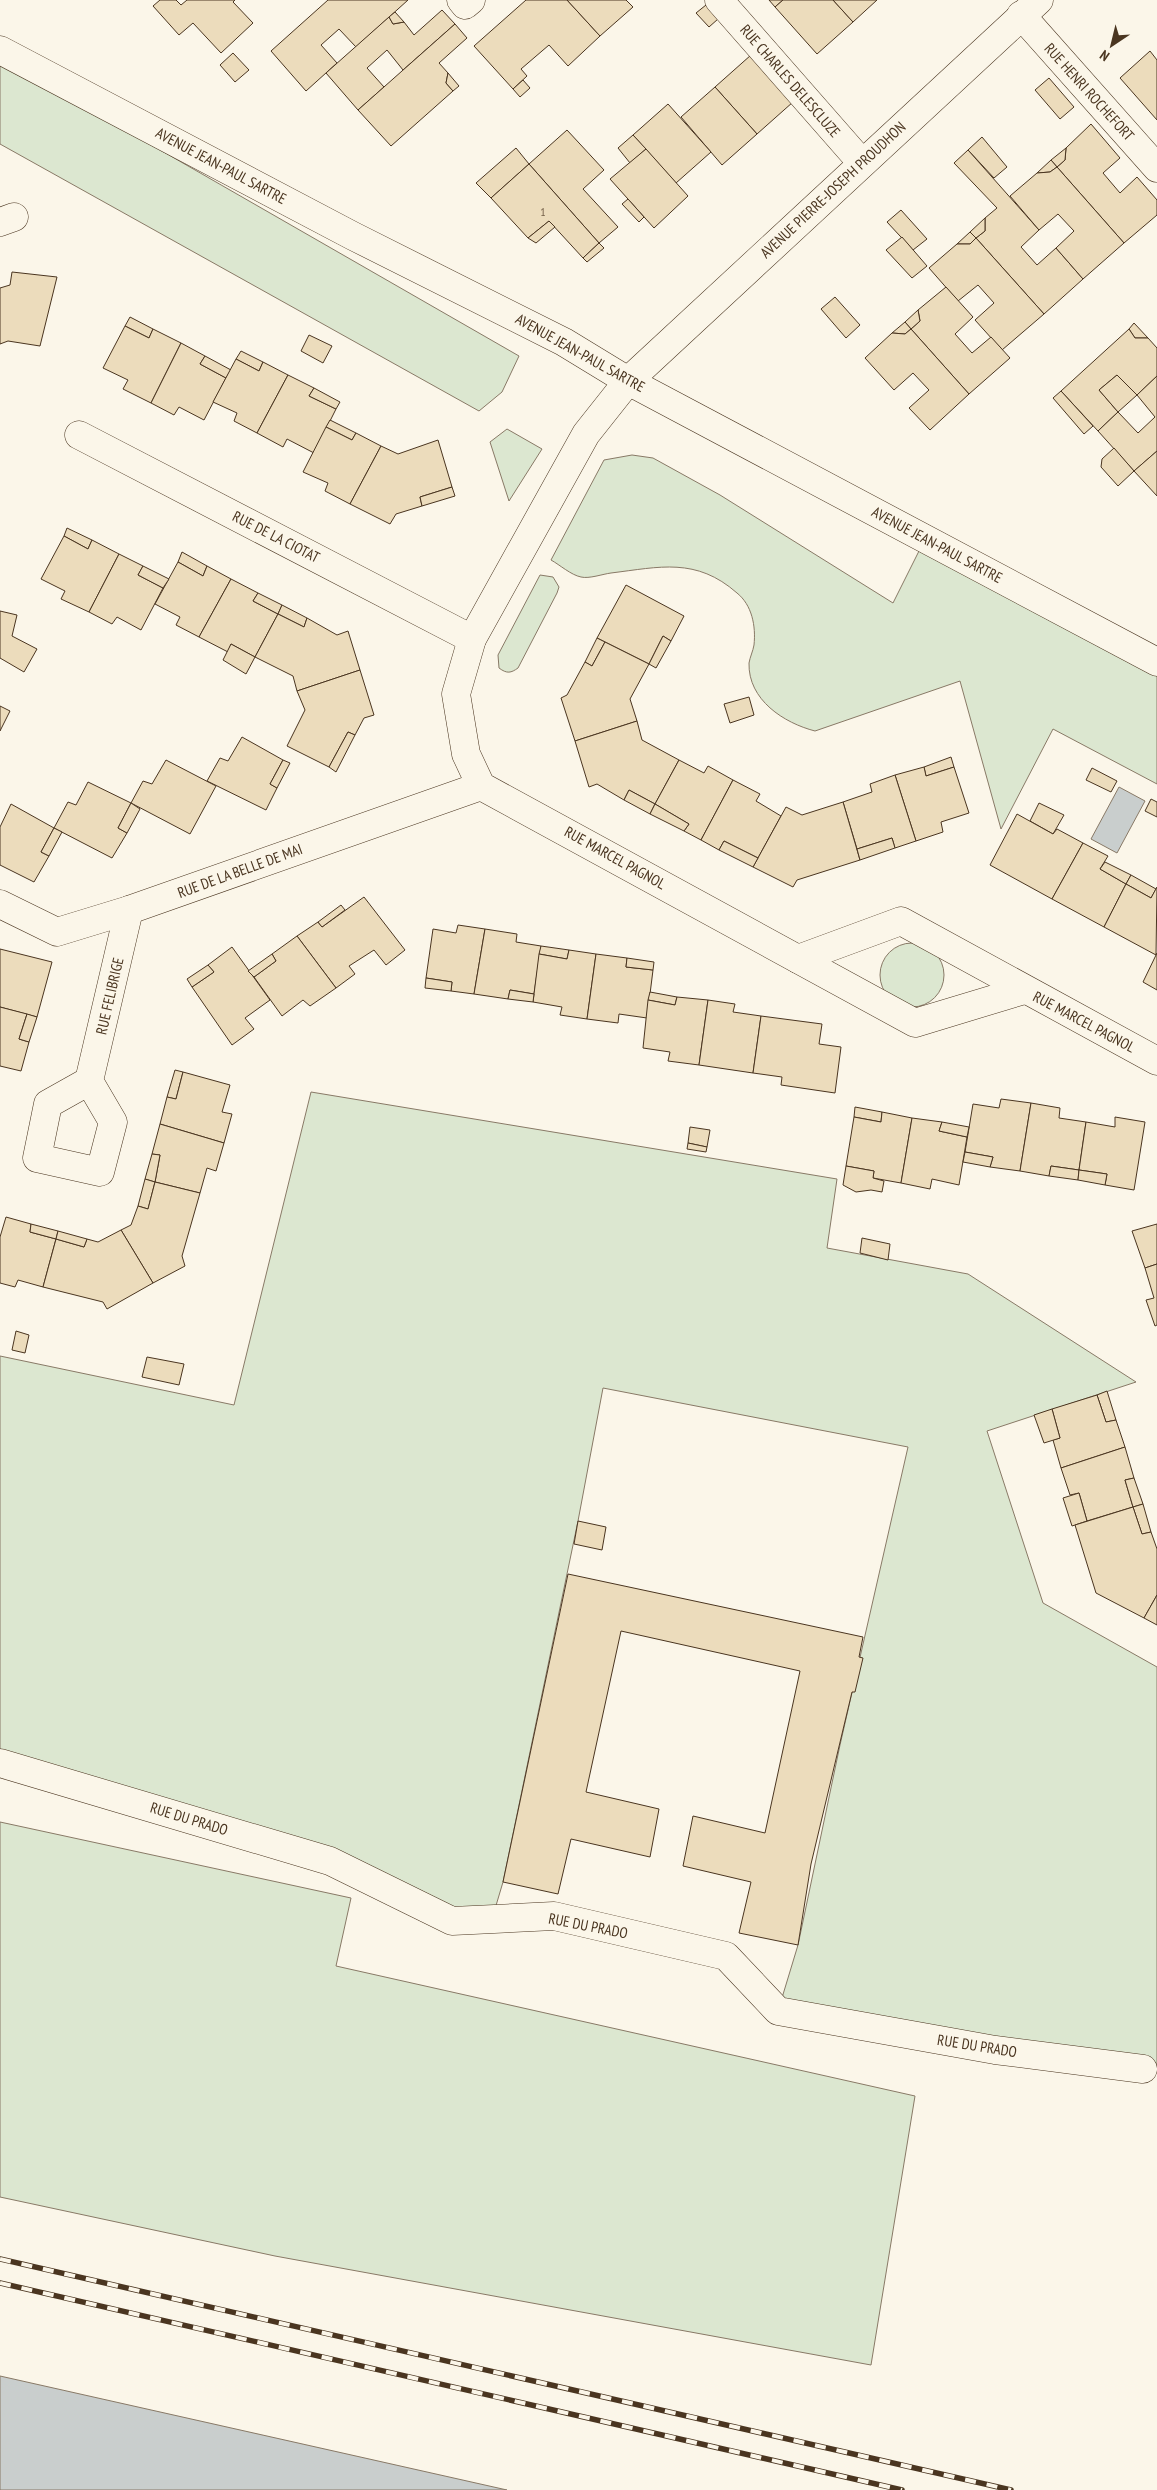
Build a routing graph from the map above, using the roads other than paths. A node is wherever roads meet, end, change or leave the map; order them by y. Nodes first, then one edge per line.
1 (461, 0) edge
2 (471, 0) edge
3 (719, 0) edge
4 (1030, 8) edge
5 (0, 50) edge
6 (862, 163) junction
7 (1157, 168) edge
8 (628, 380) junction
9 (80, 435) dead end
10 (472, 639) junction
11 (1157, 662) edge
12 (481, 786) junction
13 (0, 904) edge
14 (130, 910) junction
15 (798, 959) junction
16 (1024, 990) junction
17 (1157, 1061) edge
18 (89, 1082) dead end
19 (0, 1763) edge
20 (1143, 2069) dead end

1 - 2 street
3 - 6 street, RUE CHARLES DELESCLUZE
4 - 6 street, AVENUE PIERRE-JOSEPH PROUDHON
4 - 7 street, RUE HENRI ROCHEFORT
5 - 8 street, AVENUE JEAN-PAUL SARTRE
6 - 8 street, AVENUE PIERRE-JOSEPH PROUDHON
8 - 10 street
8 - 11 street, AVENUE JEAN-PAUL SARTRE
9 - 10 street, RUE DE LA CIOTAT
10 - 12 street
12 - 14 street, RUE DE LA BELLE DE MAI
12 - 15 street, RUE MARCEL PAGNOL
13 - 14 street, RUE DE LA BELLE DE MAI
14 - 18 street, RUE FELIBRIGE
15 - 16 street, RUE MARCEL PAGNOL
15 - 16 street
16 - 17 street, RUE MARCEL PAGNOL
19 - 20 street, RUE DU PRADO

